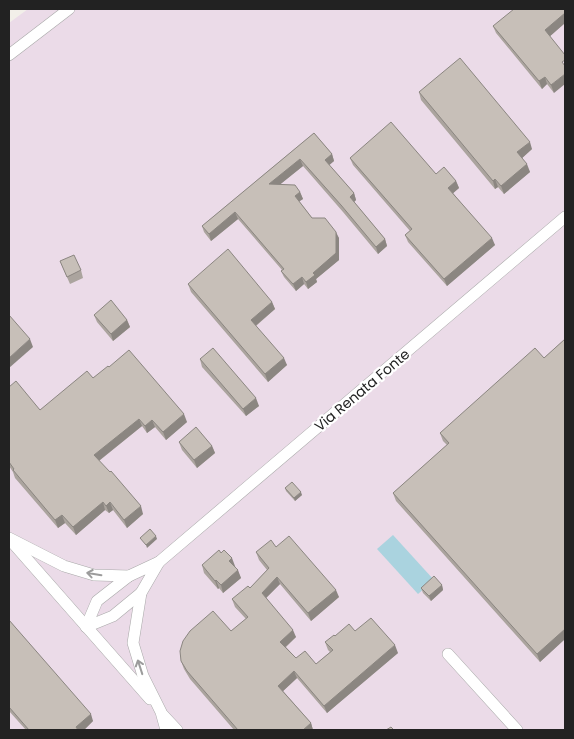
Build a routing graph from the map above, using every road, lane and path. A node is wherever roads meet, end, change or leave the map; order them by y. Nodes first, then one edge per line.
1 (68, 9) edge
2 (9, 55) edge
3 (565, 218) edge
4 (9, 538) edge
5 (159, 562) junction
6 (129, 576) junction
7 (141, 593) junction
8 (86, 627) junction
9 (448, 654) dead end
10 (161, 712) junction
11 (166, 730) edge
12 (177, 730) edge
13 (516, 730) edge

1 - 2 street
3 - 5 street, Via Renata Fonte
6 -> 4 street, Via Renata Fonte
4 - 8 street
5 - 6 street, Via Renata Fonte
5 - 7 street, Via Renata Fonte
6 - 8 street, Via Renata Fonte
7 - 8 street, Via Renata Fonte
10 -> 7 street, Via Renata Fonte
8 - 10 street
9 - 13 street
10 - 11 street
10 - 12 street

